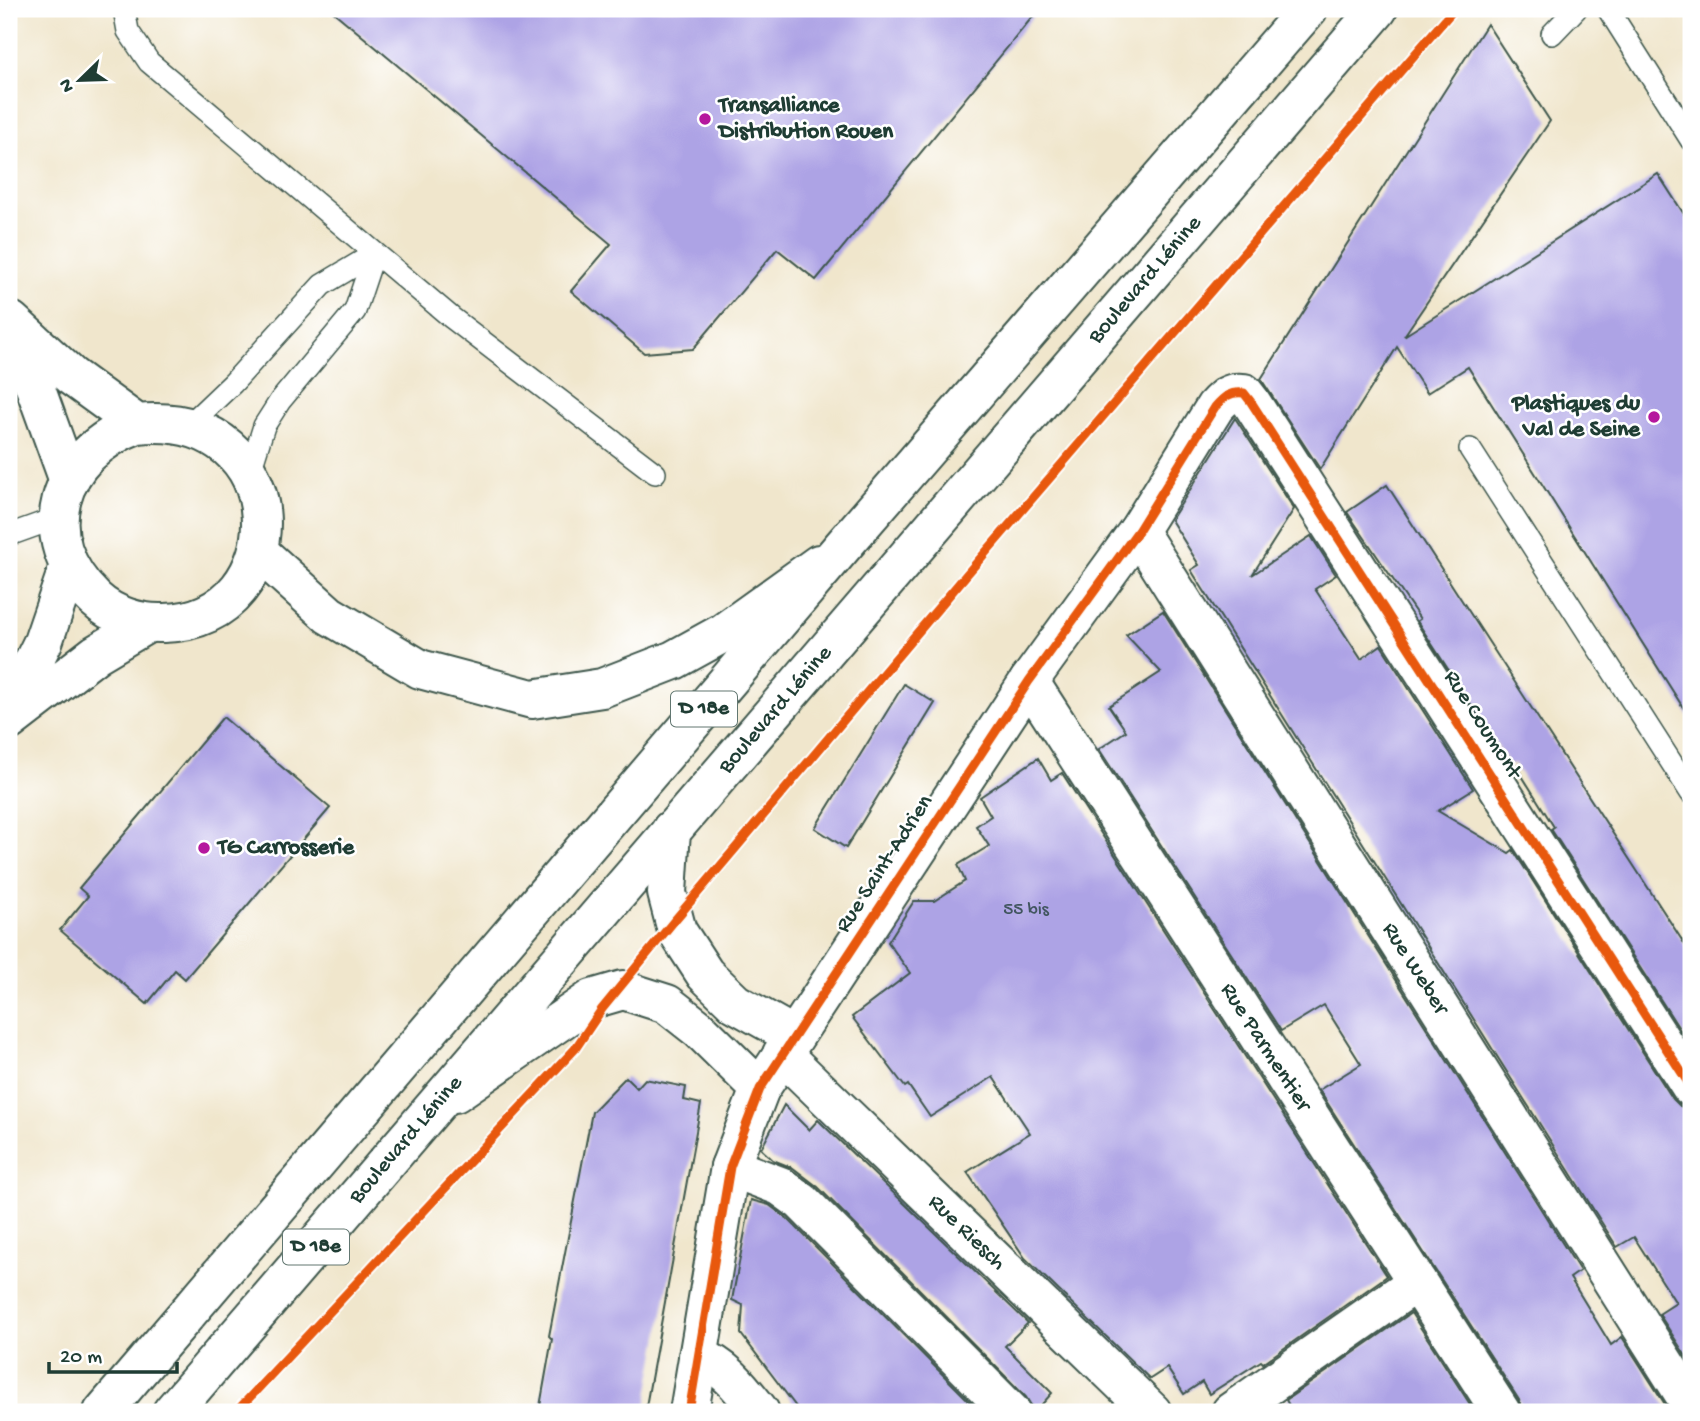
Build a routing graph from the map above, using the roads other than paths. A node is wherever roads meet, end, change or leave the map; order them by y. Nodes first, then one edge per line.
1 (124, 9) edge
2 (1308, 9) edge
3 (1378, 9) edge
4 (1576, 9) edge
5 (1608, 9) edge
6 (1552, 34) dead end
7 (1691, 140) edge
8 (374, 254) junction
9 (10, 319) edge
10 (1235, 392) joint
11 (137, 424) junction
12 (189, 425) junction
13 (1470, 449) dead end
14 (249, 474) junction
15 (655, 474) dead end
16 (64, 499) junction
17 (1138, 531) junction
18 (9, 534) edge
19 (843, 546) junction
20 (258, 551) junction
21 (69, 566) junction
22 (148, 623) junction
23 (1029, 681) junction
24 (9, 711) edge
25 (9, 721) edge
26 (1691, 793) edge
27 (671, 830) junction
28 (788, 1045) junction
29 (1691, 1087) edge
30 (760, 1088) junction
31 (442, 1102) junction
32 (730, 1167) junction
33 (1417, 1282) junction
34 (698, 1356) junction
35 (1691, 1405) edge
36 (103, 1412) edge
37 (172, 1412) edge
38 (689, 1412) edge
39 (760, 1412) edge
40 (1011, 1412) edge
41 (1152, 1412) edge
42 (1231, 1412) edge
43 (1502, 1412) edge

1 - 8 lane
2 - 19 street, D 18e
3 - 27 street, Boulevard Lénine / D 18e
4 - 6 lane
5 - 7 lane
8 - 12 lane
8 - 14 lane
8 - 15 lane
9 - 11 street
9 - 16 street
10 - 17 street, Rue Saint-Adrien
10 - 29 street, Rue Coumont
11 - 12 street
11 - 16 street
12 - 14 street
13 - 26 lane
14 - 20 street
16 - 18 lane
16 - 21 street
17 - 23 street, Rue Saint-Adrien
17 - 35 street, Rue Weber
19 - 20 street
19 - 36 street, D 18e
20 - 22 street
21 - 22 street
21 - 24 street
22 - 25 street
23 - 28 street, Rue Saint-Adrien
23 - 33 street, Rue Parmentier
27 - 28 street, Rue Riesch
27 - 31 street, Boulevard Lénine / D 18e
28 - 30 street, Rue Saint-Adrien
28 - 41 street, Rue Riesch
30 - 31 street
30 - 32 street, Rue Saint-Adrien
31 - 37 street, Boulevard Lénine / D 18e
32 - 34 street, Rue Saint-Adrien
32 - 40 street
33 - 42 street
33 - 43 street, Rue Parmentier
34 - 38 street, Rue Saint-Adrien
34 - 39 street

